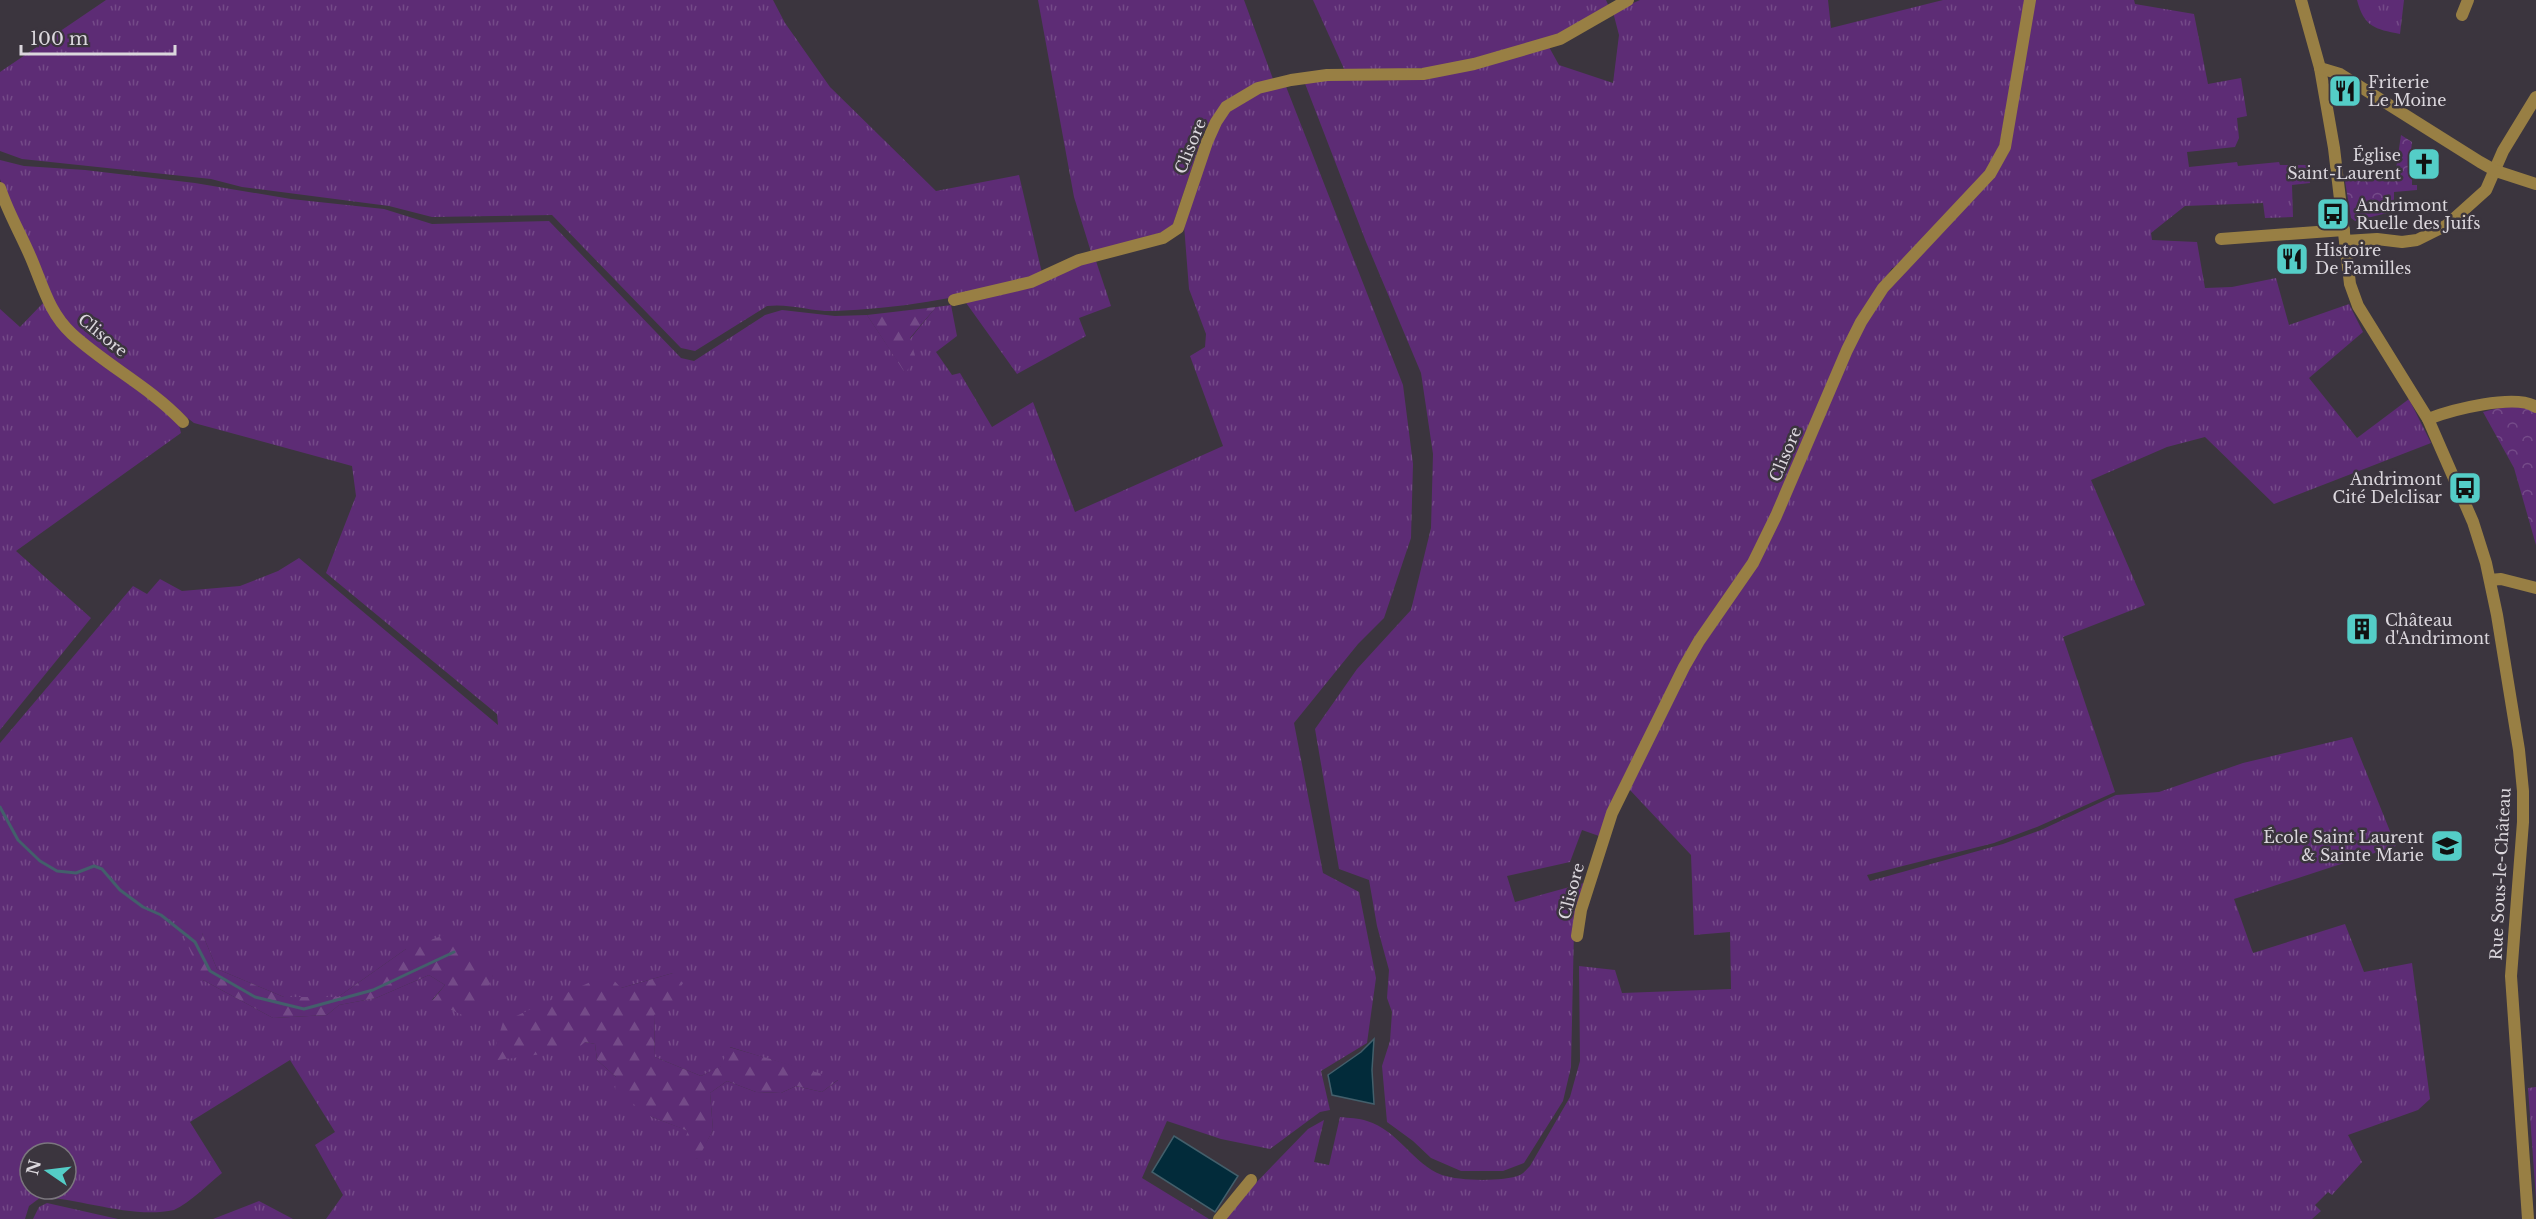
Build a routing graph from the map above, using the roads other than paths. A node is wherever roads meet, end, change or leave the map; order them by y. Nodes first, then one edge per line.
1 (1628, 0) edge
2 (2030, 0) edge
3 (2301, 0) edge
4 (2469, 0) edge
5 (2462, 15) dead end
6 (2319, 68) junction
7 (2536, 97) edge
8 (2496, 171) junction
9 (2536, 184) edge
10 (0, 188) edge
11 (2344, 236) junction
12 (2221, 239) dead end
13 (954, 300) dead end
14 (2536, 407) edge
15 (2428, 419) junction
16 (183, 422) dead end
17 (2490, 580) junction
18 (2536, 588) edge
19 (1577, 936) dead end
20 (1251, 1180) dead end
21 (1220, 1219) edge
22 (2528, 1219) edge

1 - 13 street, Clisore
2 - 19 street, Clisore
3 - 6 street, Rue Sous-le-Château
4 - 5 street
6 - 8 street
6 - 11 street, Rue Sous-le-Château
7 - 8 street
8 - 9 street
8 - 11 street
10 - 16 street, Clisore
11 - 12 street
11 - 15 street, Rue Sous-le-Château
14 - 15 street
15 - 17 street, Rue Sous-le-Château
17 - 18 street
17 - 22 street, Rue Sous-le-Château
20 - 21 street

